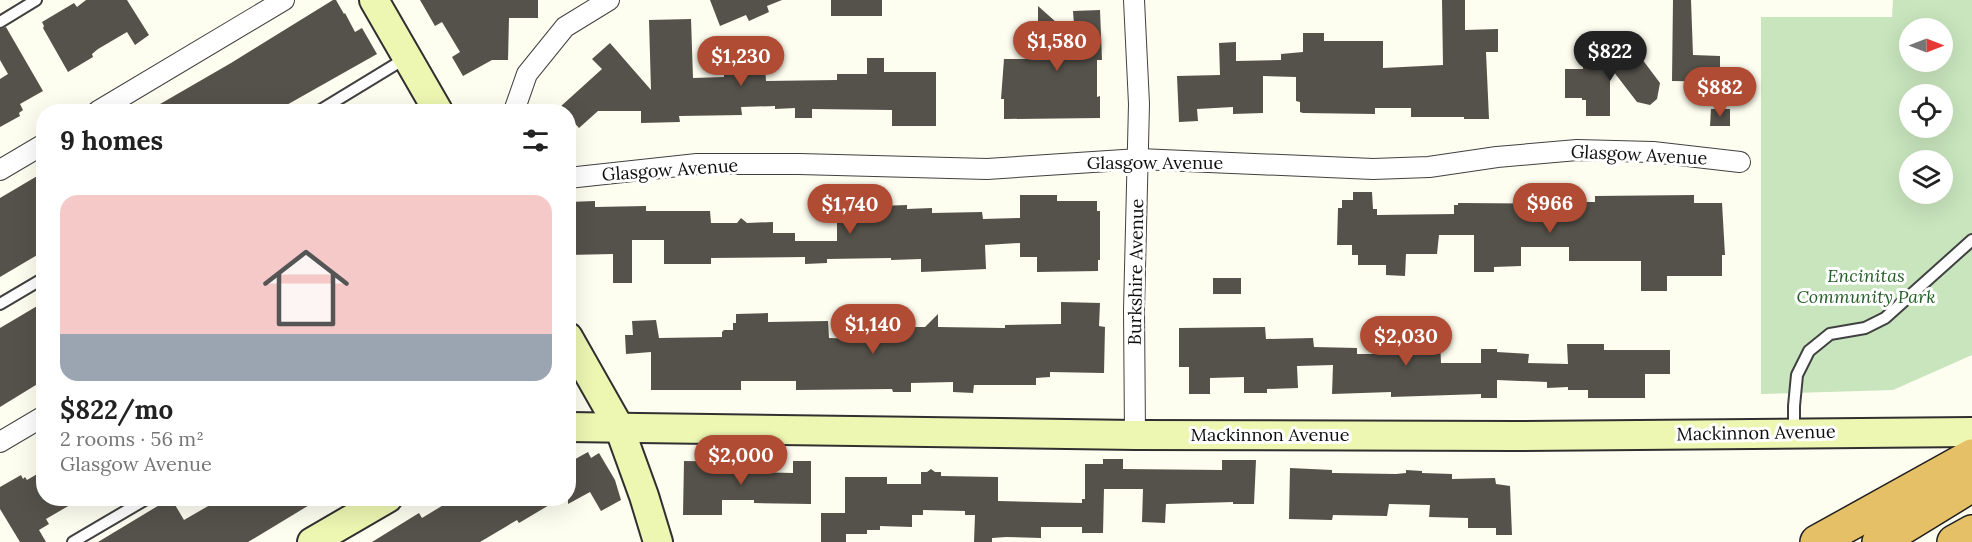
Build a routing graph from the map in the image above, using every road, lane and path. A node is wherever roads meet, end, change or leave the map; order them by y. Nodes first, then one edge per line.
1 (36, 0) edge
2 (284, 0) edge
3 (374, 0) edge
4 (609, 0) edge
5 (1134, 0) edge
6 (0, 22) edge
7 (407, 57) junction
8 (110, 104) edge
9 (330, 104) edge
10 (434, 104) edge
11 (516, 104) edge
12 (36, 149) edge
13 (1139, 159) junction
14 (1740, 162) dead end
15 (0, 170) edge
16 (576, 177) edge
17 (1972, 240) edge
18 (36, 283) edge
19 (0, 304) edge
20 (576, 351) edge
21 (36, 421) edge
22 (576, 427) edge
23 (619, 427) junction
24 (1972, 432) edge
25 (1794, 433) junction
26 (1135, 435) junction
27 (0, 442) edge
28 (1972, 456) edge
29 (1972, 485) edge
30 (134, 506) edge
31 (374, 506) edge
32 (1972, 532) edge
33 (73, 542) edge
34 (312, 542) edge
35 (658, 542) edge
36 (1818, 542) edge
37 (1879, 542) edge
38 (1954, 542) edge

1 - 6 lane
2 - 8 street
3 - 7 street
4 - 11 street
5 - 13 street, Burkshire Avenue
7 - 9 lane
7 - 10 street
12 - 15 street
13 - 14 street, Glasgow Avenue
13 - 16 street, Glasgow Avenue
13 - 26 street, Burkshire Avenue
17 - 25 lane
18 - 19 lane
20 - 23 street
21 - 27 street
22 - 23 street, Mackinnon Avenue
23 - 26 street, Mackinnon Avenue
23 - 35 street
24 - 25 street, Mackinnon Avenue
25 - 26 street, Mackinnon Avenue
28 - 36 highway
29 - 37 highway
30 - 33 lane
31 - 34 street
32 - 38 highway

